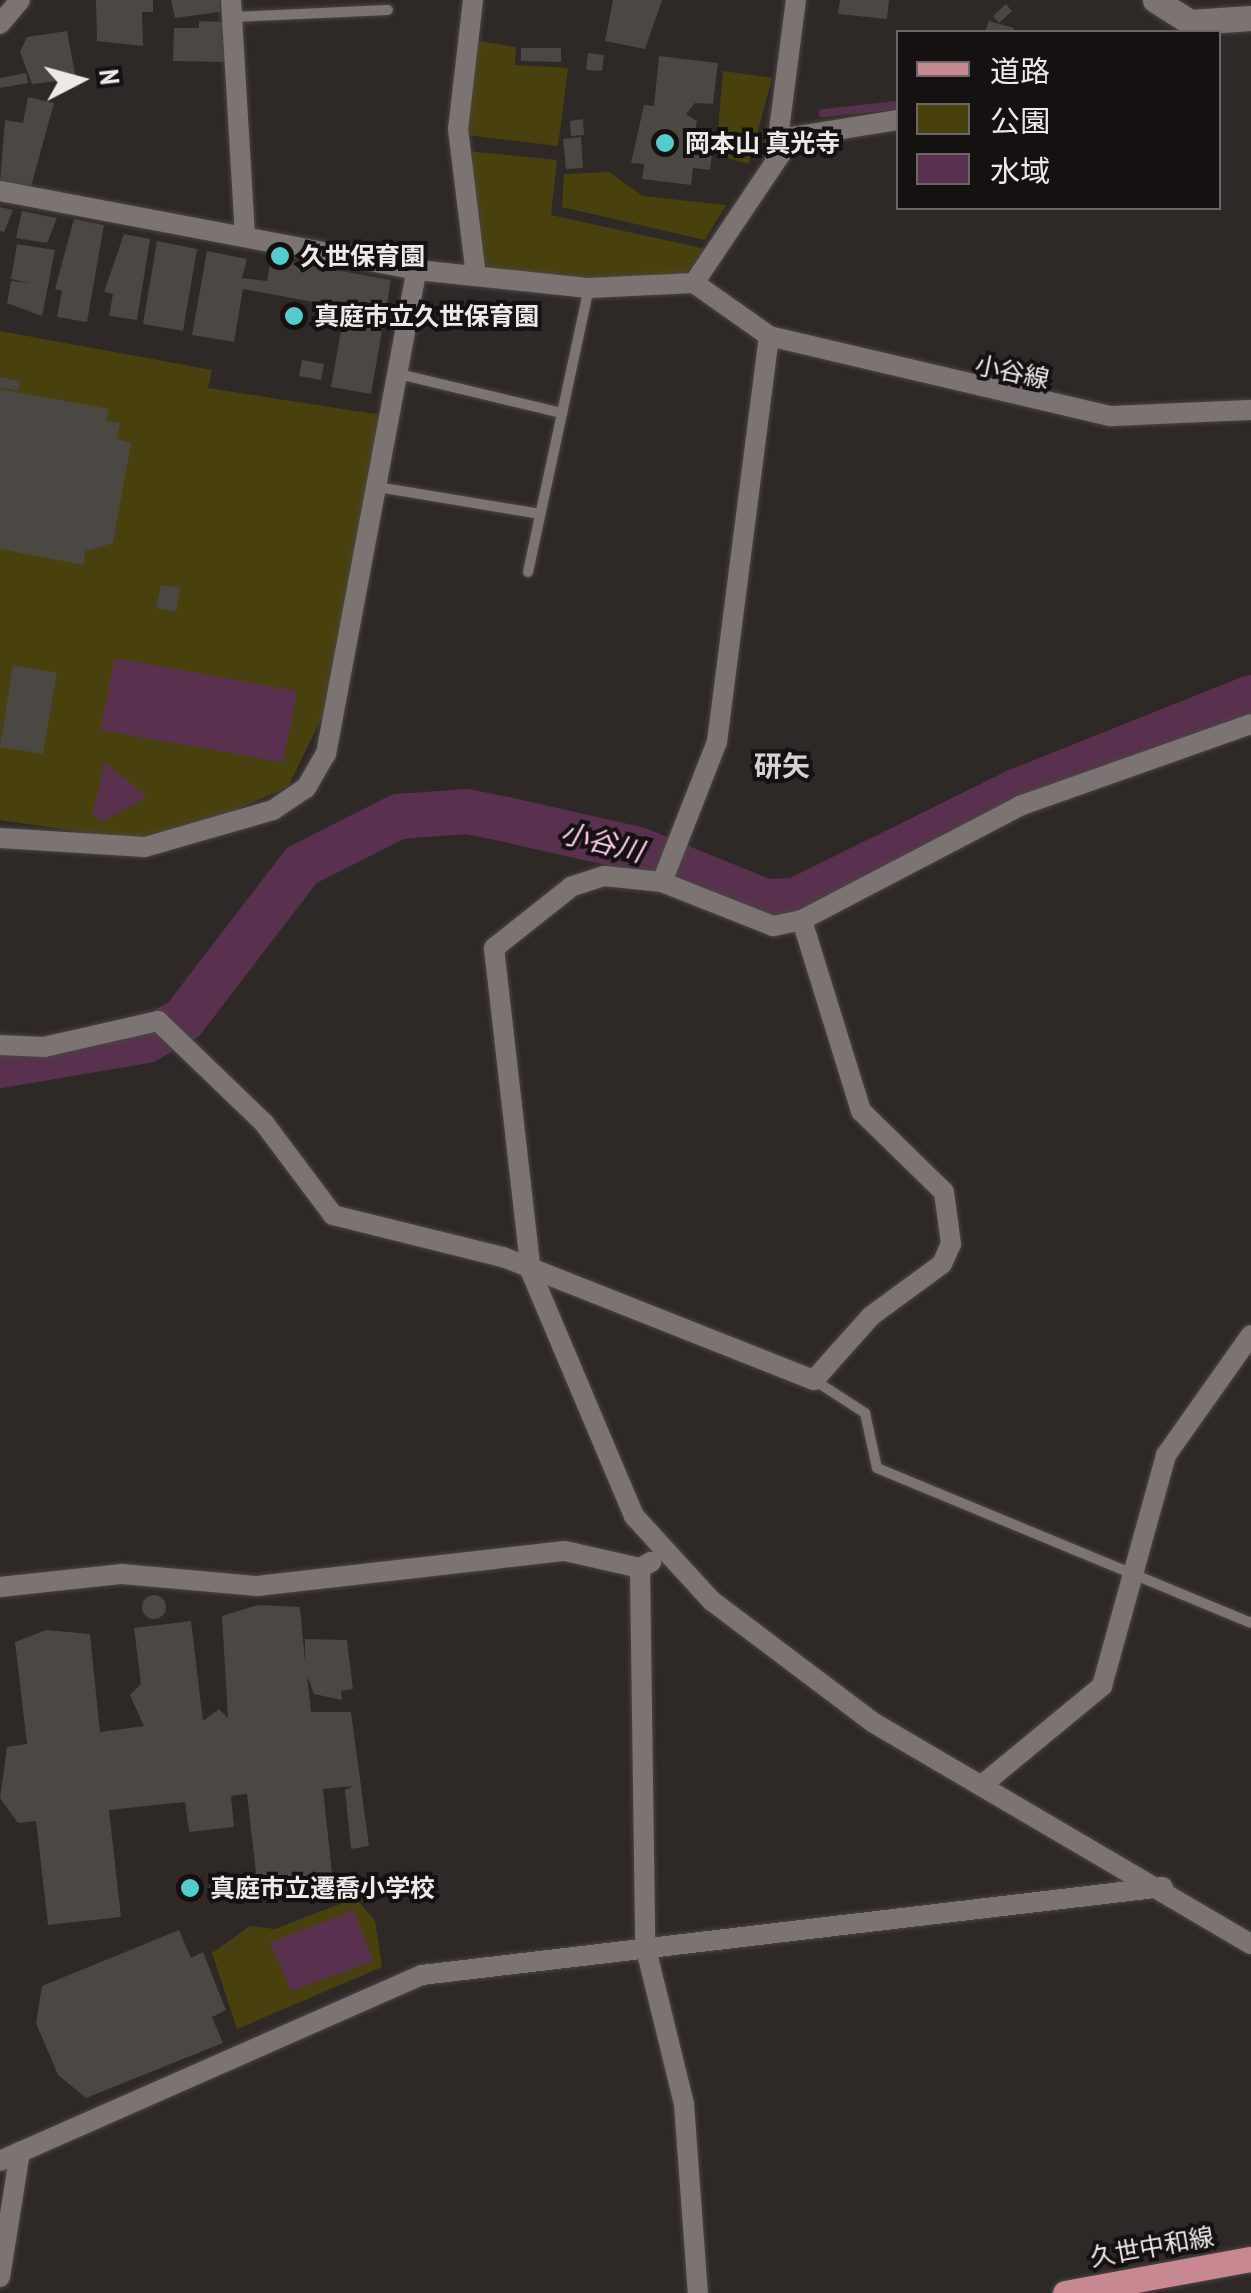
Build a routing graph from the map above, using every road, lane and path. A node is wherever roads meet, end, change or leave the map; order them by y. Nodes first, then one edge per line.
1 (20, 0) edge
2 (473, 0) edge
3 (796, 0) edge
4 (1155, 0) edge
5 (232, 9) edge
6 (388, 10) dead end
7 (1251, 18) edge
8 (0, 24) edge
9 (1185, 27) edge
10 (896, 120) edge
11 (775, 161) junction
12 (0, 191) edge
13 (245, 238) junction
14 (417, 270) junction
15 (476, 276) junction
16 (694, 282) junction
17 (589, 288) junction
18 (769, 336) junction
19 (400, 374) junction
20 (1251, 410) edge
21 (562, 412) junction
22 (376, 487) junction
23 (540, 514) junction
24 (528, 572) dead end
25 (1251, 724) edge
26 (0, 838) edge
27 (662, 882) junction
28 (802, 920) junction
29 (0, 1045) edge
30 (531, 1272) junction
31 (1251, 1335) edge
32 (814, 1380) junction
33 (666, 1554) junction
34 (640, 1568) junction
35 (1136, 1582) junction
36 (0, 1587) edge
37 (1251, 1622) edge
38 (982, 1785) junction
39 (1163, 1886) junction
40 (1251, 1944) edge
41 (645, 1945) junction
42 (20, 2152) junction
43 (0, 2162) edge
44 (1251, 2260) edge
45 (0, 2277) edge
46 (698, 2293) edge
47 (1064, 2293) edge

1 - 8 street
2 - 15 street
3 - 11 street
4 - 9 street
5 - 6 lane
5 - 13 street
7 - 9 street
10 - 11 street
11 - 16 street
12 - 13 street
13 - 14 street
14 - 15 street
14 - 19 street
15 - 17 street
16 - 17 street
16 - 18 street
17 - 21 lane
18 - 20 street, 小谷線
18 - 27 street
19 - 21 lane
19 - 22 street
21 - 23 lane
22 - 23 lane
22 - 26 street
23 - 24 lane
25 - 28 street
27 - 28 street
27 - 30 street
28 - 32 street
29 - 30 street
30 - 32 street
30 - 33 street
31 - 35 street
32 - 35 lane
33 - 34 street
33 - 38 street
34 - 36 street
34 - 41 street
35 - 37 lane
35 - 38 street
38 - 39 street
39 - 40 street
39 - 41 street
41 - 42 street
41 - 46 street
42 - 43 street
42 - 45 street
44 - 47 main road, 久世中和線

